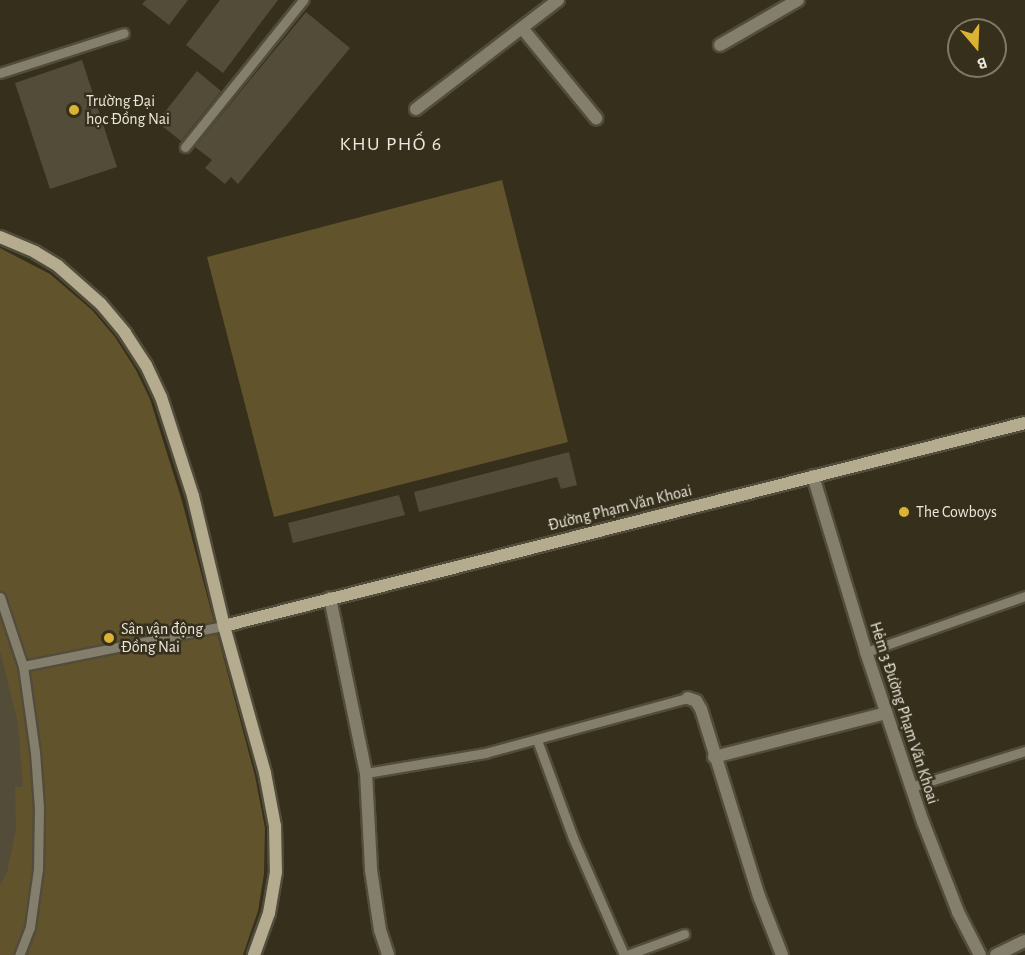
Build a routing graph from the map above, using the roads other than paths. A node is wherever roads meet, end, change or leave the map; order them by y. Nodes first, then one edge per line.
1 (303, 0) edge
2 (558, 0) edge
3 (798, 0) edge
4 (522, 28) junction
5 (124, 33) dead end
6 (720, 45) dead end
7 (0, 73) edge
8 (416, 109) dead end
9 (596, 118) dead end
10 (185, 147) dead end
11 (0, 237) edge
12 (1025, 423) edge
13 (813, 476) junction
14 (1025, 596) edge
15 (0, 597) edge
16 (330, 598) junction
17 (224, 626) junction
18 (866, 652) junction
19 (23, 666) junction
20 (688, 698) joint
21 (886, 713) junction
22 (537, 740) junction
23 (1025, 751) edge
24 (714, 757) junction
25 (366, 773) junction
26 (910, 787) junction
27 (684, 934) dead end
28 (1025, 941) edge
29 (19, 955) edge
30 (254, 955) edge
31 (388, 955) edge
32 (626, 955) edge
33 (782, 955) edge
34 (980, 955) edge
35 (996, 955) edge

1 - 10 lane
2 - 4 street
3 - 6 street
4 - 8 street
4 - 9 street
5 - 7 lane
11 - 17 street
12 - 13 street, Đường Phạm Văn Khoai
13 - 16 street, Đường Phạm Văn Khoai
13 - 18 street, Hẻm 3 Đường Phạm Văn Khoai
14 - 18 lane
15 - 19 lane
16 - 17 street, Đường Phạm Văn Khoai
16 - 25 street
17 - 19 lane
17 - 30 street
18 - 21 street, Hẻm 3 Đường Phạm Văn Khoai
19 - 29 lane
20 - 22 lane
20 - 24 street
21 - 24 street
21 - 26 street, Hẻm 3 Đường Phạm Văn Khoai
22 - 25 lane
22 - 32 lane
23 - 26 lane
24 - 33 street
25 - 31 street
26 - 34 street, Hẻm 3 Đường Phạm Văn Khoai
27 - 32 lane
28 - 35 street

